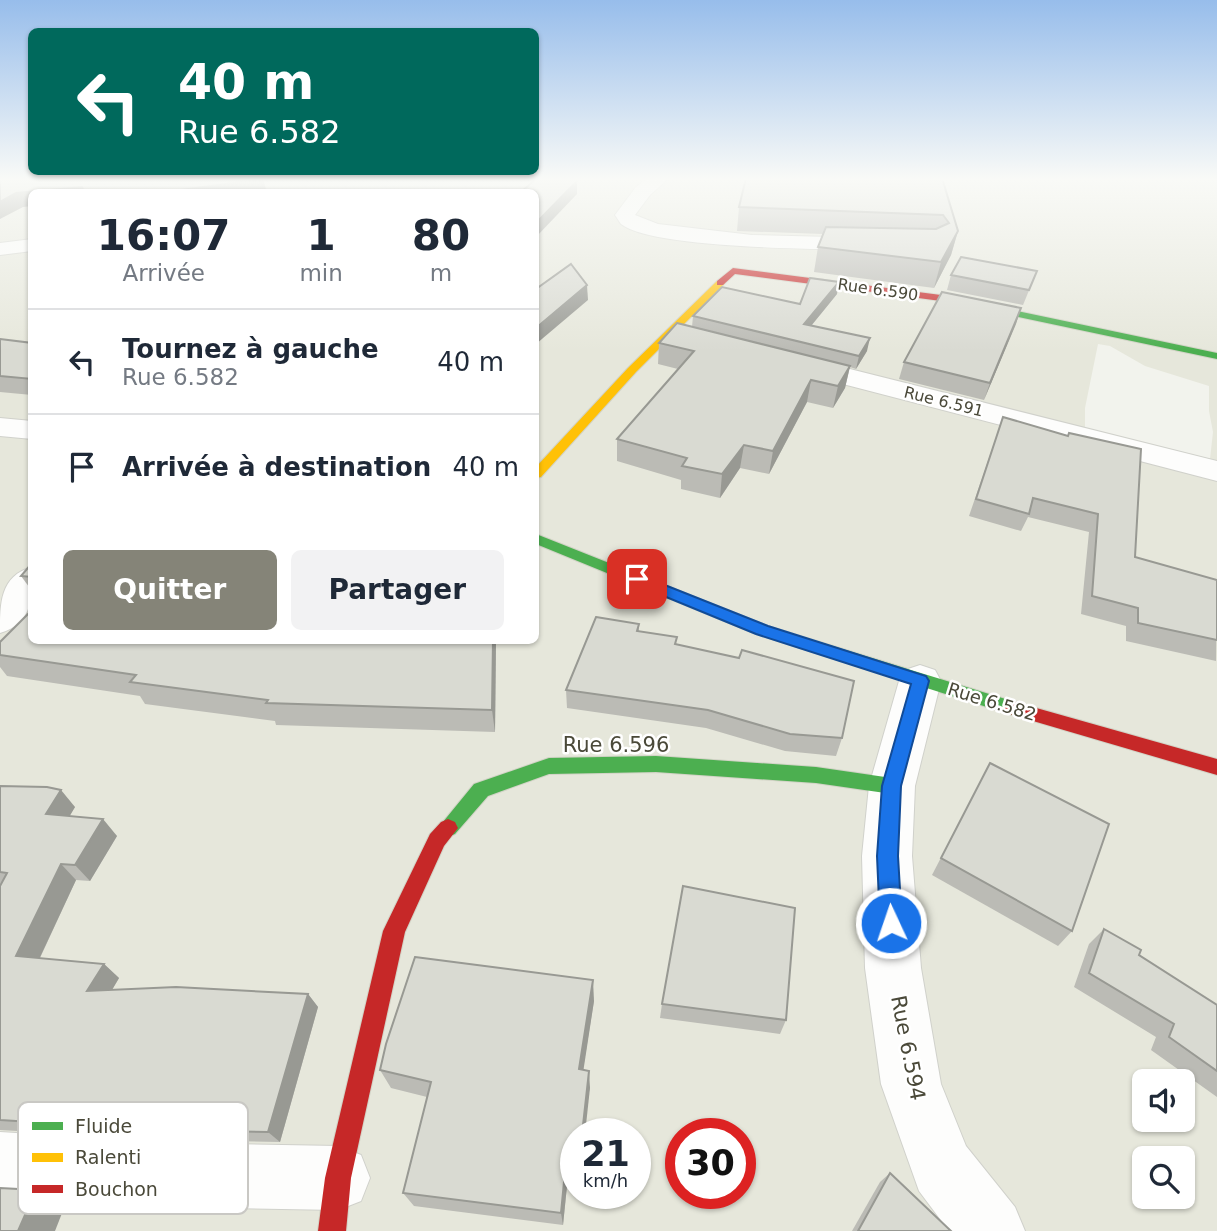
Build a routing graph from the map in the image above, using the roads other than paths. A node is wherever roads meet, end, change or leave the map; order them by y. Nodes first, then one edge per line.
1 (699, 235) edge
2 (752, 242) junction
3 (888, 244) edge
4 (733, 271) junction
5 (1217, 356) edge
6 (773, 358) edge
7 (0, 427) edge
8 (28, 430) edge
9 (539, 471) edge
10 (1217, 471) edge
11 (539, 540) edge
12 (28, 584) edge
13 (0, 619) edge
14 (920, 681) junction
15 (1217, 766) edge
16 (892, 786) junction
17 (0, 1164) edge
18 (18, 1165) edge
19 (248, 1188) edge
20 (335, 1204) edge
21 (991, 1231) edge

1 - 2 street
2 - 3 street
2 - 4 street
4 - 5 street, Rue 6.590
4 - 9 street
6 - 10 street, Rue 6.591
7 - 8 street
11 - 14 street, Rue 6.582
12 - 13 street
14 - 15 street, Rue 6.582
14 - 16 street, Rue 6.594
16 - 20 street, Rue 6.596
16 - 21 street, Rue 6.594
17 - 18 street
19 - 20 street

